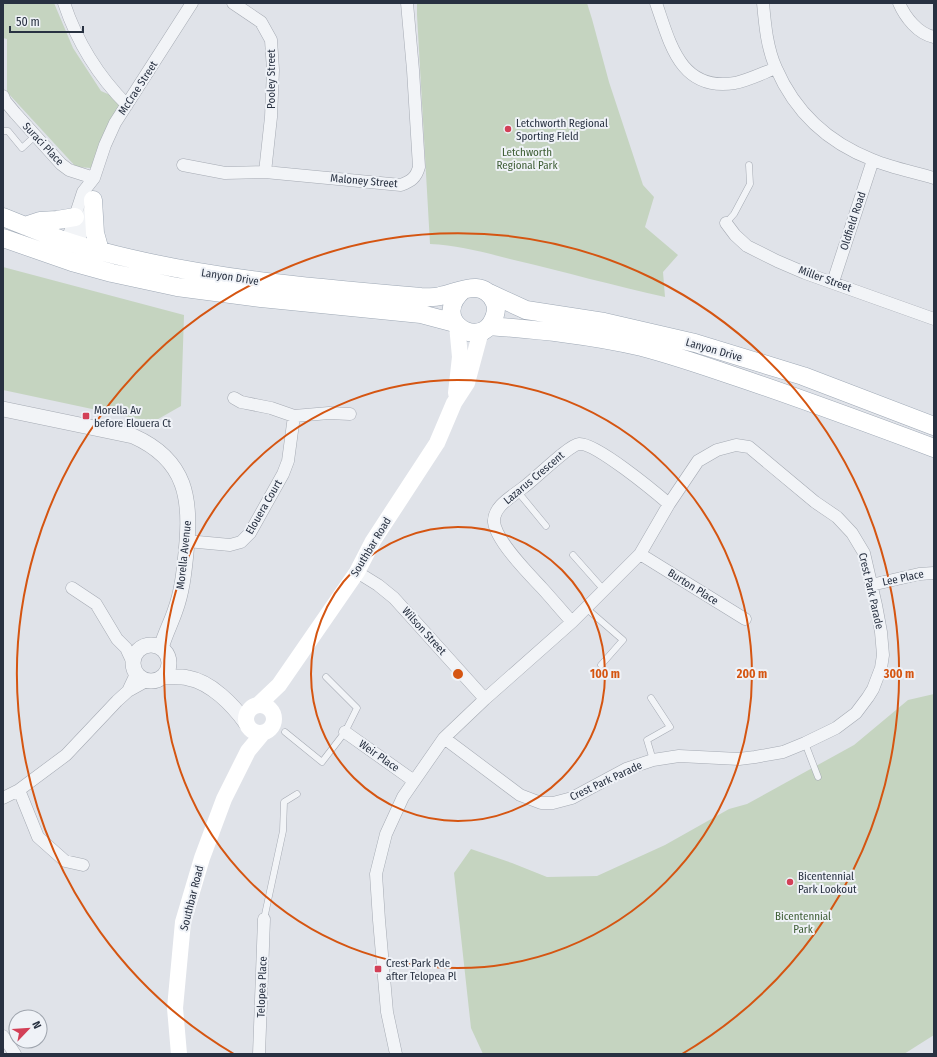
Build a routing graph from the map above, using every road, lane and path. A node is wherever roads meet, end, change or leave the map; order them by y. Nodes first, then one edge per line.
1 (64, 3) edge
2 (192, 3) edge
3 (233, 3) edge
4 (406, 3) edge
5 (656, 3) edge
6 (763, 3) edge
7 (899, 3) edge
8 (934, 37) edge
9 (776, 68) junction
10 (3, 96) edge
11 (127, 105) junction
12 (3, 131) edge
13 (35, 136) junction
14 (873, 160) junction
15 (183, 165) dead end
16 (749, 165) dead end
17 (265, 172) junction
18 (94, 178) junction
19 (934, 178) edge
20 (93, 200) junction
21 (3, 217) edge
22 (75, 217) junction
23 (726, 223) joint
24 (25, 226) junction
25 (3, 238) edge
26 (72, 243) junction
27 (100, 251) junction
28 (67, 261) junction
29 (833, 282) junction
30 (462, 290) junction
31 (489, 293) junction
32 (934, 319) edge
33 (456, 324) junction
34 (485, 329) junction
35 (234, 398) dead end
36 (454, 403) junction
37 (3, 409) edge
38 (350, 414) dead end
39 (294, 416) junction
40 (934, 426) edge
41 (934, 448) edge
42 (518, 492) junction
43 (669, 504) junction
44 (546, 526) dead end
45 (188, 541) junction
46 (640, 554) junction
47 (573, 555) dead end
48 (357, 572) junction
49 (934, 572) edge
50 (871, 585) junction
51 (72, 588) dead end
52 (604, 590) junction
53 (586, 608) junction
54 (746, 619) dead end
55 (572, 622) junction
56 (160, 643) junction
57 (135, 664) junction
58 (601, 665) dead end
59 (166, 671) junction
60 (326, 677) dead end
61 (279, 685) junction
62 (651, 698) dead end
63 (485, 699) junction
64 (273, 712) junction
65 (254, 720) junction
66 (285, 732) dead end
67 (345, 732) junction
68 (444, 738) junction
69 (805, 743) junction
70 (653, 760) junction
71 (818, 777) dead end
72 (414, 781) junction
73 (19, 790) junction
74 (297, 794) dead end
75 (3, 798) edge
76 (83, 865) dead end
77 (264, 919) joint
78 (3, 1036) edge
79 (15, 1054) edge
80 (179, 1054) edge
81 (259, 1054) edge
82 (396, 1054) edge

1 - 11 street
2 - 11 street, McCrae Street
3 - 17 street, Pooley Street
4 - 17 street, Maloney Street
5 - 9 street
6 - 9 street
7 - 8 street
9 - 14 street
10 - 13 street, Suraci Place
11 - 18 street, McCrae Street
12 - 13 lane
13 - 18 street, Suraci Place
14 - 19 street
14 - 29 street, Oldfield Road
15 - 17 street, Maloney Street
16 - 23 lane
18 - 20 street, McCrae Street
18 - 22 street, McCrae Street
20 - 26 street, McCrae Street
20 - 27 main road
21 - 24 main road, Lanyon Drive
22 - 24 main road
22 - 26 street, McCrae Street
23 - 29 street, Miller Street
24 - 26 main road, Lanyon Drive
25 - 28 main road, Lanyon Drive
26 - 27 main road, Lanyon Drive
26 - 28 street, McCrae Street
27 - 30 main road, Lanyon Drive
28 - 33 main road, Lanyon Drive
29 - 32 street, Miller Street
30 - 31 main road
30 - 33 main road
31 - 34 main road
31 - 40 main road, Lanyon Drive
33 - 34 main road
33 - 36 main road, Southbar Road
34 - 36 main road, Southbar Road
34 - 41 main road, Lanyon Drive
35 - 39 street
36 - 48 main road, Southbar Road
37 - 45 street, Morella Avenue
38 - 39 street
39 - 45 street, Elouera Court
42 - 43 street, Lazarus Crescent
42 - 44 lane
42 - 55 street, Lazarus Crescent
43 - 46 street, Crest Park Parade
43 - 50 street, Crest Park Parade
45 - 56 street, Morella Avenue
46 - 52 street, Crest Park Parade
46 - 54 street, Burton Place
47 - 52 lane
48 - 61 main road, Southbar Road
48 - 63 street, Wilson Street
49 - 50 street, Lee Place
50 - 69 street, Crest Park Parade
51 - 57 street
52 - 53 street, Crest Park Parade
53 - 55 street, Crest Park Parade
53 - 58 lane
55 - 63 street, Crest Park Parade
56 - 57 street
56 - 59 street
57 - 59 street
57 - 73 street
59 - 65 street
60 - 67 lane
61 - 64 main road, Southbar Road
61 - 65 main road, Southbar Road
62 - 70 lane
63 - 68 street, Crest Park Parade
64 - 65 main road
64 - 65 main road, Southbar Road
65 - 80 main road, Southbar Road
66 - 67 lane
67 - 72 street, Weir Place
68 - 70 street, Crest Park Parade
68 - 72 street, Crest Park Parade
69 - 70 street, Crest Park Parade
69 - 71 lane
72 - 82 street, Crest Park Parade
73 - 75 street
73 - 76 street
74 - 77 lane
77 - 81 street, Telopea Place
78 - 79 street

